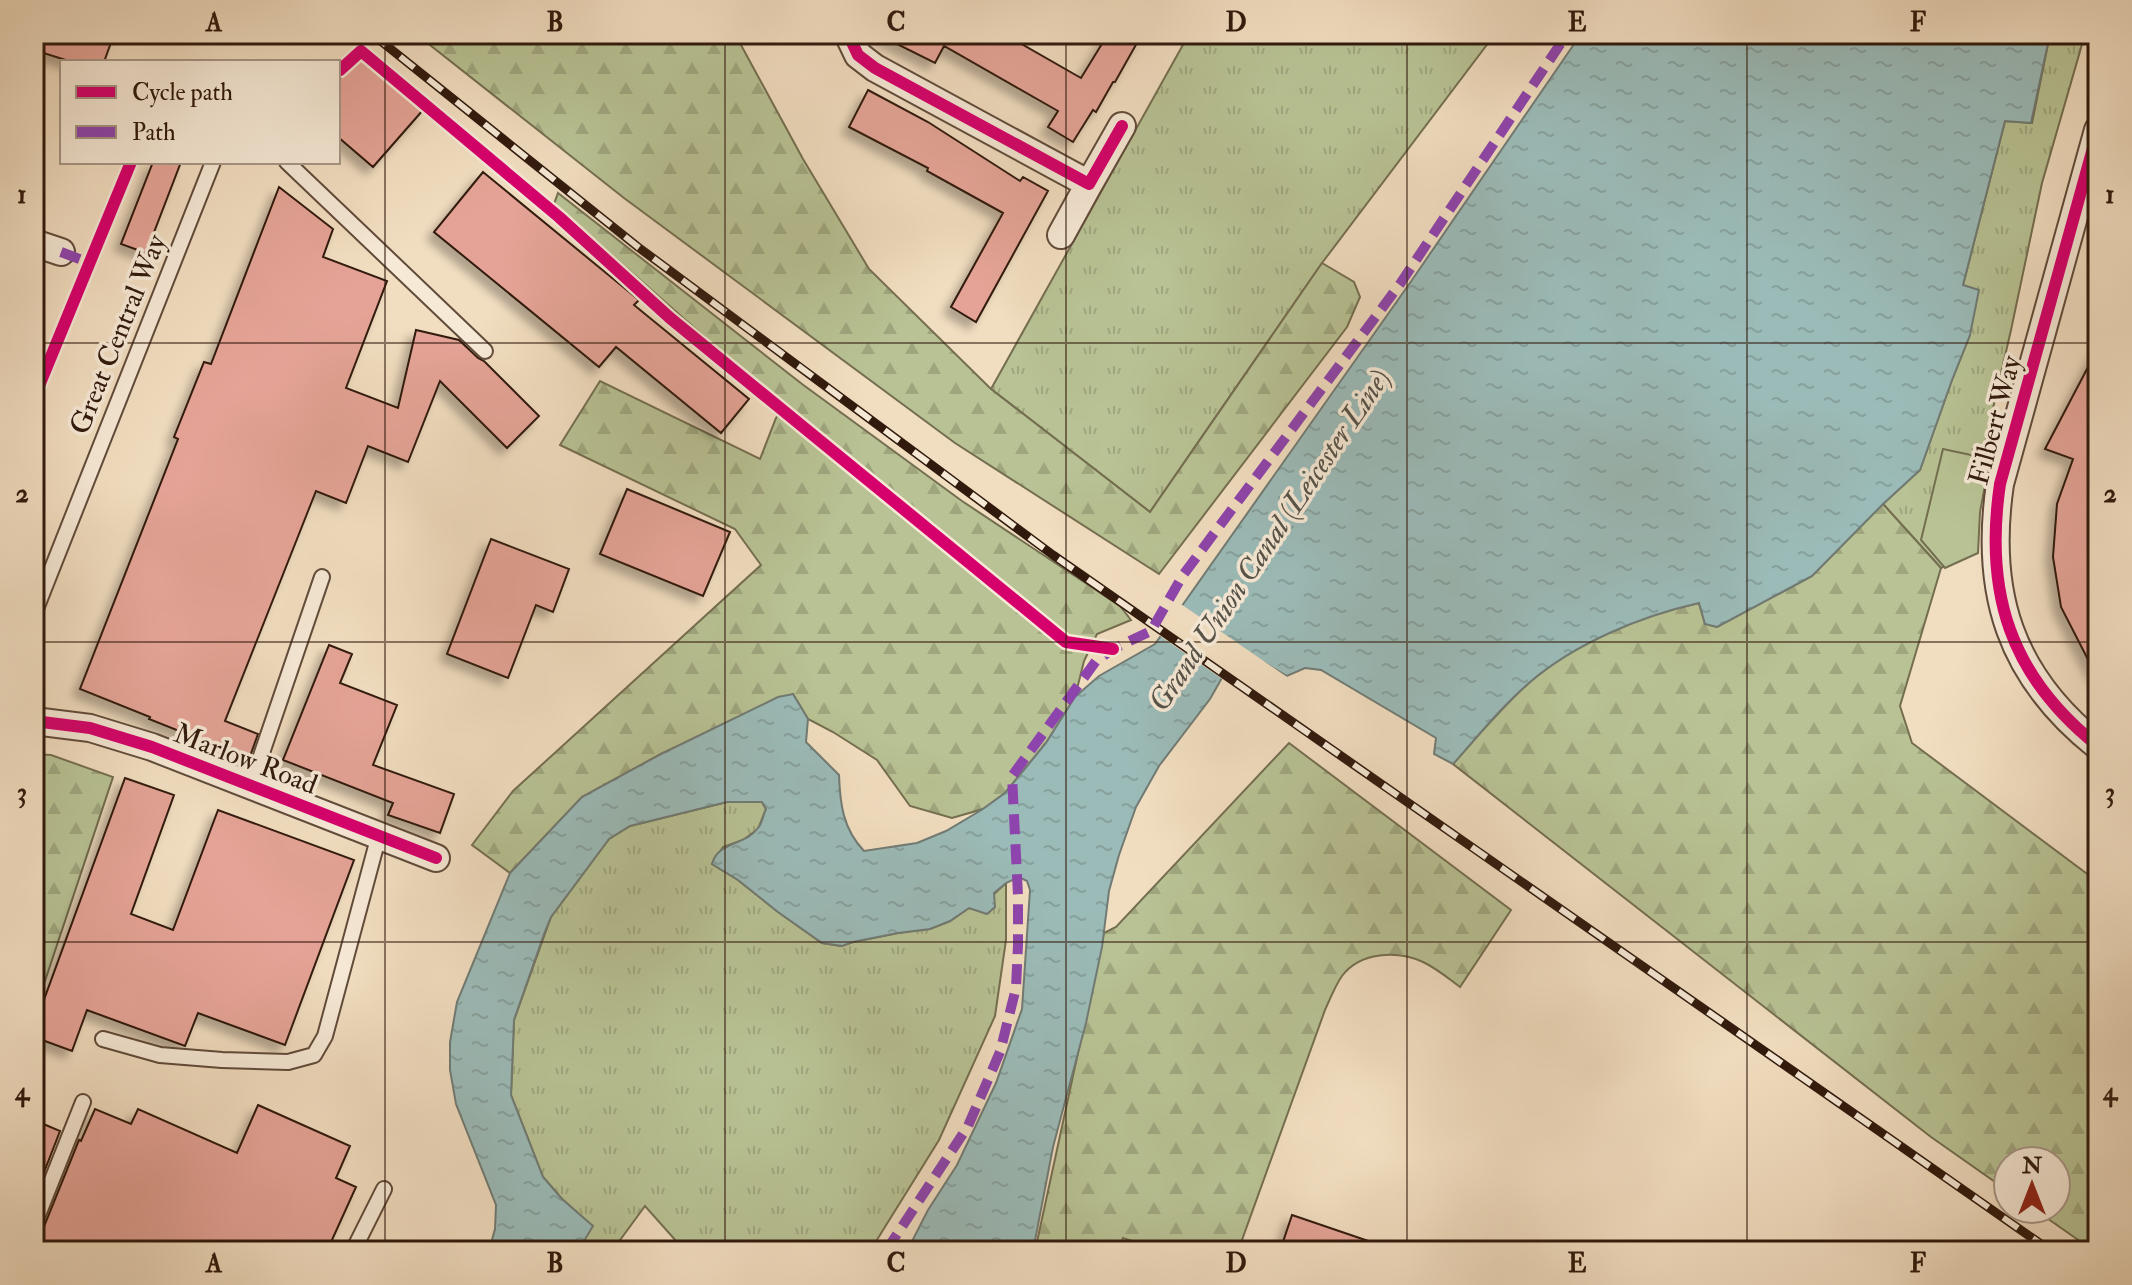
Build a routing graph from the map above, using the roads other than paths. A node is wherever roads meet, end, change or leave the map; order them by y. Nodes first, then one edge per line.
1 (848, 34) edge
2 (1122, 126) dead end
3 (2098, 130) edge
4 (212, 164) edge
5 (289, 164) edge
6 (1089, 184) junction
7 (1061, 235) dead end
8 (34, 243) edge
9 (61, 252) dead end
10 (485, 351) dead end
11 (322, 577) dead end
12 (34, 614) edge
13 (34, 721) edge
14 (2098, 746) edge
15 (251, 785) junction
16 (379, 835) junction
17 (436, 858) dead end
18 (103, 1039) dead end
19 (83, 1102) dead end
20 (384, 1189) dead end
21 (34, 1225) edge
22 (353, 1251) edge

1 - 6 street
2 - 6 street
3 - 14 street, Filbert Way
4 - 12 lane, Great Central Way
5 - 10 lane
6 - 7 street
8 - 9 street
11 - 15 lane
13 - 15 street, Marlow Road
15 - 16 street, Marlow Road
16 - 17 street, Marlow Road
16 - 18 lane
19 - 21 lane
20 - 22 lane

